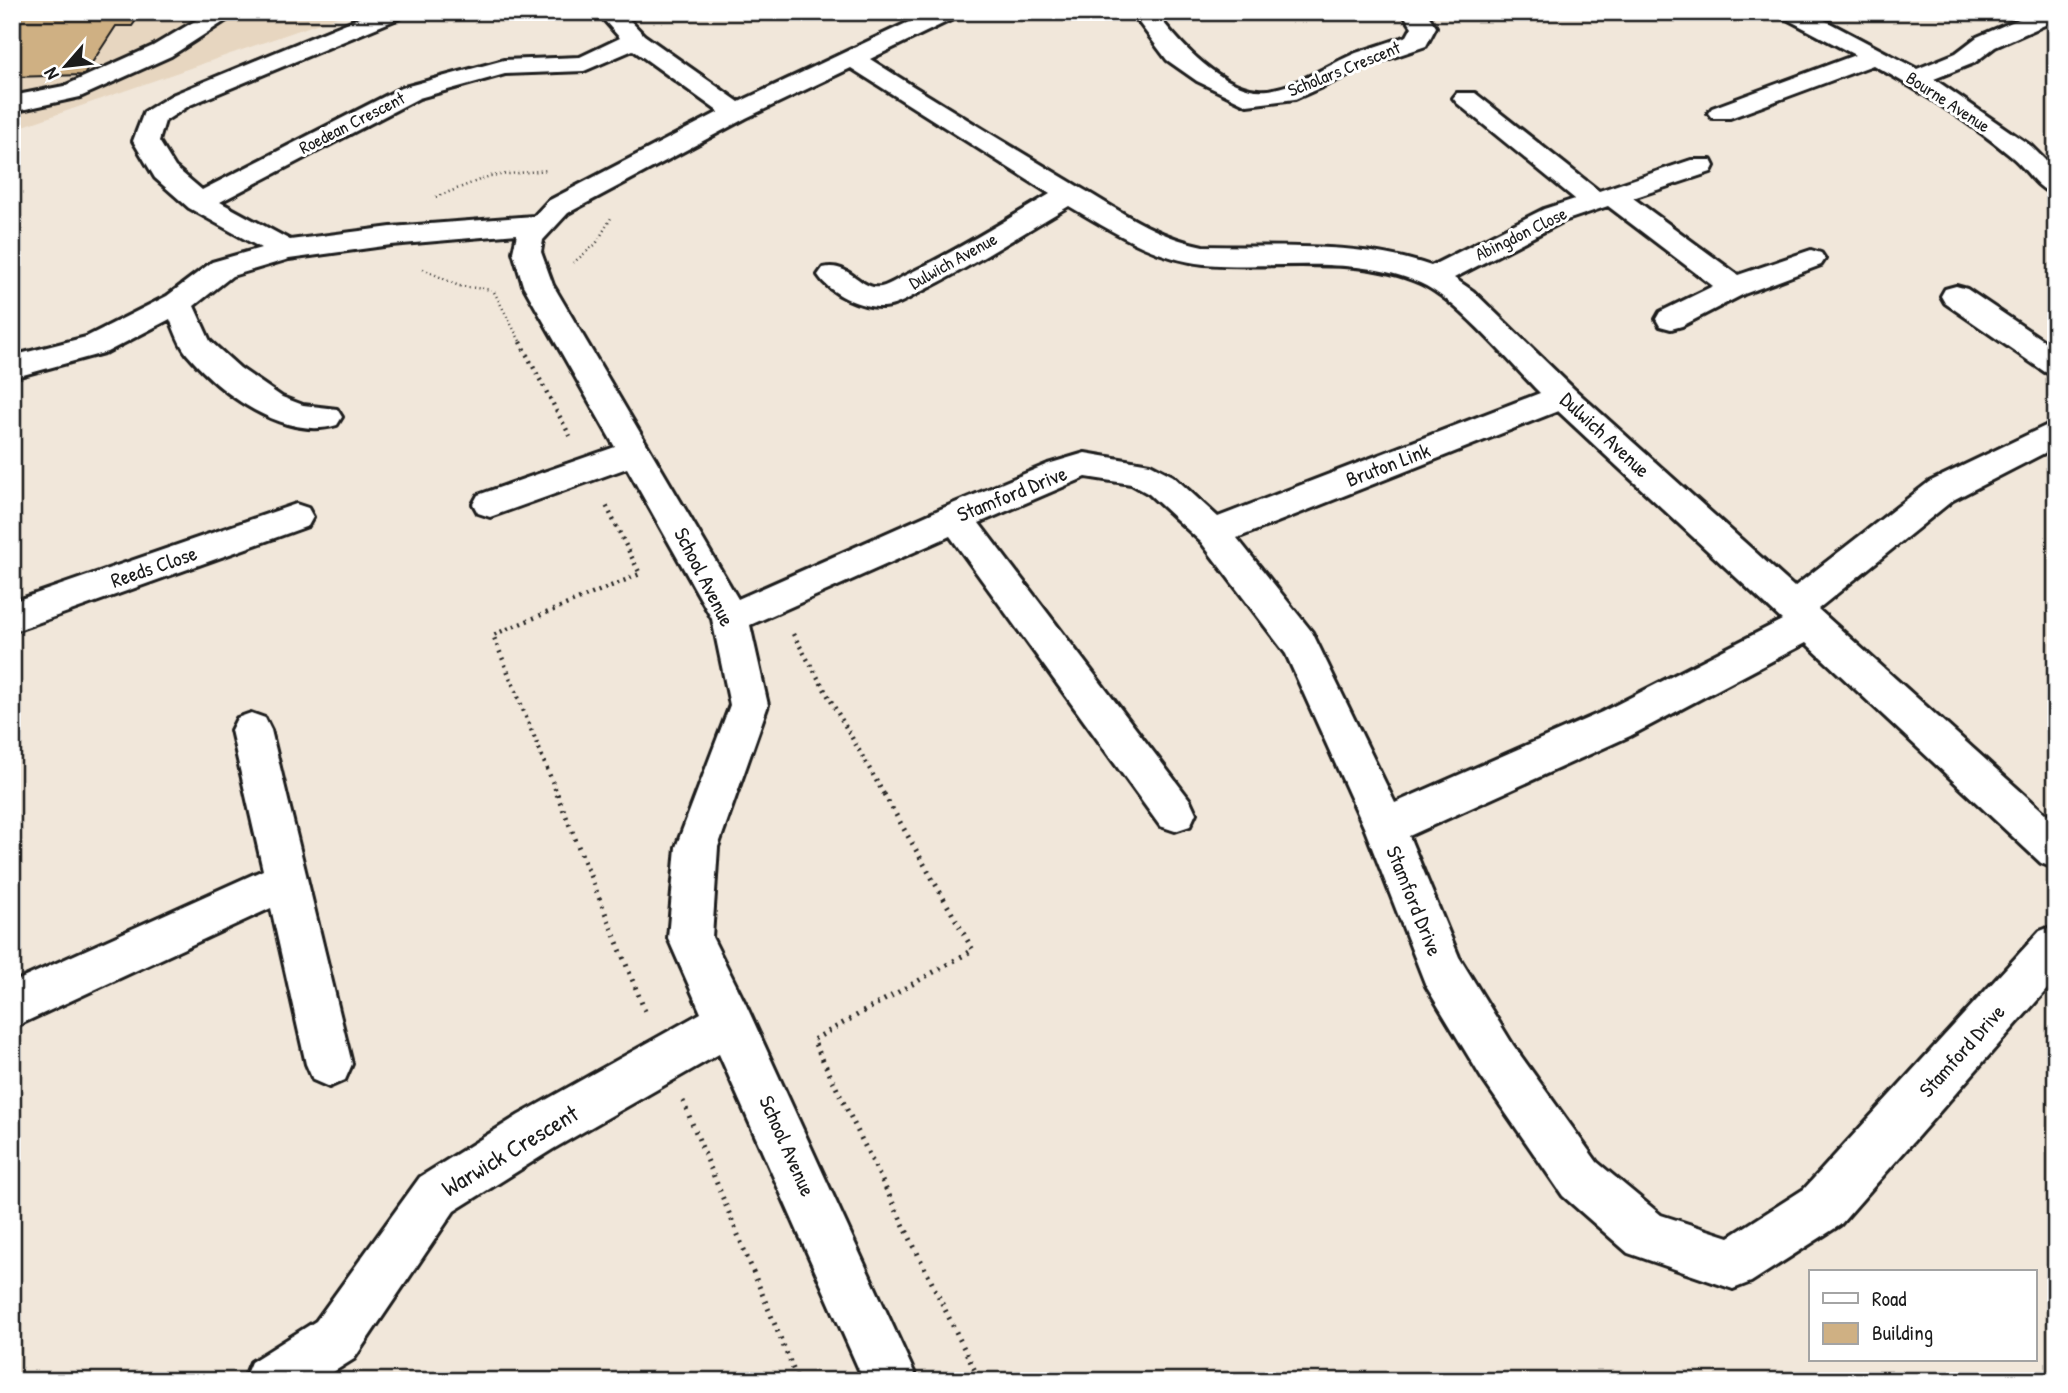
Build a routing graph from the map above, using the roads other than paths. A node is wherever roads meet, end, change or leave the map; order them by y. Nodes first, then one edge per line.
1 (227, 12) edge
2 (394, 12) edge
3 (609, 12) edge
4 (949, 12) edge
5 (1143, 12) edge
6 (1415, 12) edge
7 (1791, 12) edge
8 (2055, 12) edge
9 (635, 40) junction
10 (1873, 57) junction
11 (853, 59) junction
12 (1916, 78) junction
13 (1466, 98) dead end
14 (12, 104) edge
15 (737, 113) junction
16 (1721, 113) dead end
17 (2056, 146) edge
18 (2022, 152) junction
19 (1701, 166) dead end
20 (2056, 187) edge
21 (1071, 193) junction
22 (1602, 197) junction
23 (199, 202) junction
24 (539, 224) junction
25 (286, 250) junction
26 (1811, 259) dead end
27 (833, 275) dead end
28 (1433, 277) junction
29 (1734, 287) junction
30 (1956, 296) dead end
31 (178, 303) junction
32 (1671, 319) dead end
33 (2056, 364) edge
34 (12, 367) edge
35 (1563, 397) junction
36 (326, 417) dead end
37 (2056, 433) edge
38 (636, 452) junction
39 (490, 504) dead end
40 (296, 517) dead end
41 (955, 517) junction
42 (1213, 533) junction
43 (1801, 616) junction
44 (12, 617) edge
45 (730, 618) junction
46 (251, 730) dead end
47 (1175, 813) dead end
48 (1385, 827) junction
49 (2056, 850) edge
50 (287, 880) junction
51 (2056, 946) edge
52 (12, 1006) edge
53 (730, 1021) junction
54 (330, 1065) dead end
55 (270, 1381) edge
56 (891, 1381) edge

1 - 14 street
2 - 23 street
3 - 9 street
4 - 11 street
5 - 6 street, Scholars Crescent
7 - 10 street, Bourne Avenue
8 - 12 street
9 - 15 street
9 - 23 street, Roedean Crescent
10 - 12 street, Bourne Avenue
10 - 16 street
11 - 15 street
11 - 21 street, Dulwich Avenue
12 - 18 street, Bourne Avenue
13 - 22 street
15 - 24 street
17 - 18 street
18 - 20 street, Bourne Avenue
19 - 22 street, Abingdon Close
21 - 27 street, Dulwich Avenue
21 - 28 street, Dulwich Avenue
22 - 28 street, Abingdon Close
22 - 29 street
23 - 25 street
24 - 25 street
24 - 38 street, School Avenue
25 - 31 street
26 - 29 street
28 - 35 street, Dulwich Avenue
29 - 32 street
30 - 33 street
31 - 34 street
31 - 36 street
35 - 42 street, Bruton Link
35 - 43 street, Dulwich Avenue
37 - 43 street
38 - 39 street
38 - 45 street, School Avenue
40 - 44 street, Reeds Close
41 - 42 street, Stamford Drive
41 - 45 street, Stamford Drive
41 - 47 street
42 - 48 street, Stamford Drive
43 - 48 street
43 - 49 street, Dulwich Avenue
45 - 53 street, School Avenue
46 - 50 street
48 - 51 street, Stamford Drive
50 - 52 street
50 - 54 street
53 - 55 street, Warwick Crescent
53 - 56 street, School Avenue

